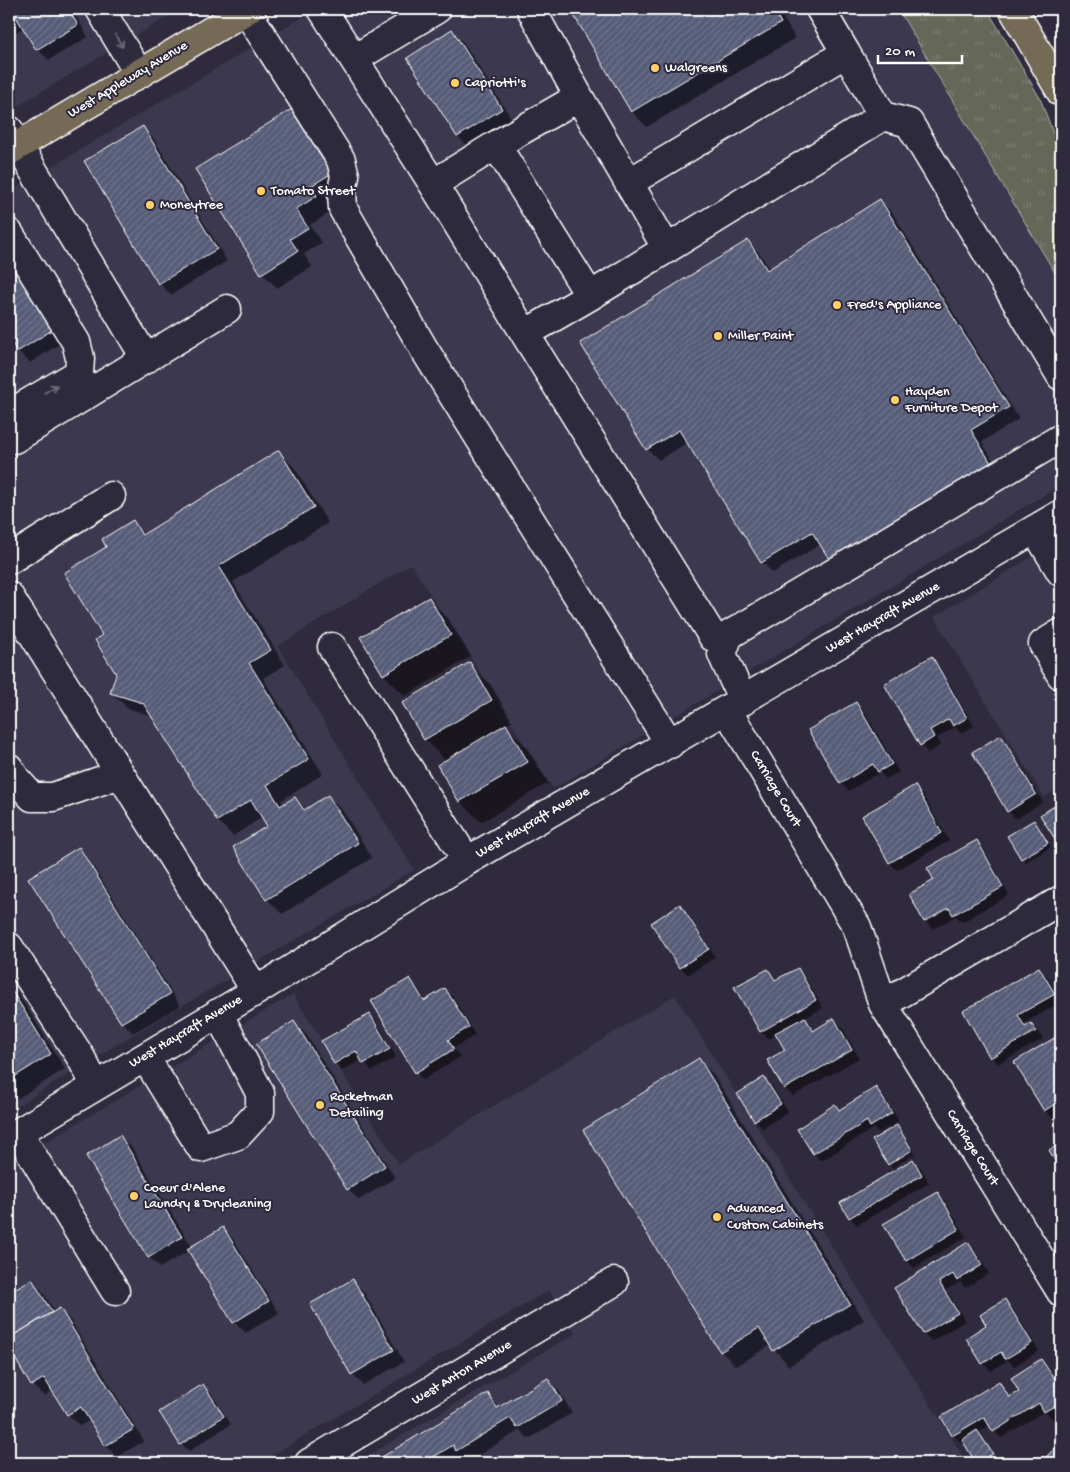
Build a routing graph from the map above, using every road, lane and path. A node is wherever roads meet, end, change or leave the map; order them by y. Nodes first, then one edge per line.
1 (247, 9) edge
2 (322, 9) edge
3 (437, 9) edge
4 (531, 9) edge
5 (820, 9) edge
6 (1013, 9) edge
7 (109, 12) edge
8 (846, 53) junction
9 (354, 59) junction
10 (139, 74) junction
11 (1061, 92) edge
12 (579, 97) junction
13 (883, 116) junction
14 (12, 142) edge
15 (496, 145) junction
16 (630, 182) junction
17 (433, 184) junction
18 (9, 233) edge
19 (667, 249) junction
20 (590, 296) junction
21 (227, 309) dead end
22 (525, 334) junction
23 (146, 359) junction
24 (1061, 376) edge
25 (9, 414) edge
26 (9, 431) edge
27 (1061, 438) edge
28 (111, 496) dead end
29 (1061, 514) edge
30 (1035, 529) junction
31 (9, 560) edge
32 (1061, 572) edge
33 (9, 596) edge
34 (1061, 633) edge
35 (726, 641) junction
36 (332, 647) dead end
37 (1061, 675) edge
38 (735, 705) junction
39 (670, 744) junction
40 (9, 768) edge
41 (120, 774) junction
42 (467, 862) junction
43 (1061, 900) edge
44 (9, 947) edge
45 (256, 991) junction
46 (883, 1004) junction
47 (218, 1013) junction
48 (144, 1057) junction
49 (96, 1086) junction
50 (13, 1135) edge
51 (614, 1282) dead end
52 (115, 1291) dead end
53 (1061, 1292) edge
54 (309, 1463) edge

1 - 10 main road, West Appleway Avenue
1 - 39 street
2 - 9 street
3 - 9 street
4 - 12 street
5 - 8 street
6 - 11 main road
7 -> 10 street
8 - 13 street
8 - 16 street
9 - 17 street
10 - 14 main road, West Appleway Avenue
12 - 15 street
12 - 16 street
13 - 19 street
13 - 24 street
14 - 23 street
15 - 17 street
15 - 20 street
16 - 19 street
17 - 22 street
25 -> 18 street
19 - 20 street
20 - 22 street
21 - 23 street
22 - 35 street
23 - 26 street
27 - 35 street
28 - 31 street
29 - 30 street, West Haycraft Avenue
30 - 32 street
30 - 38 street, West Haycraft Avenue
33 - 41 street
34 - 37 street
35 - 38 street, Carriage Court
36 - 42 street
38 - 39 street, West Haycraft Avenue
38 - 46 street, Carriage Court
39 - 42 street, West Haycraft Avenue
40 - 41 street
41 - 45 street
42 - 45 street, West Haycraft Avenue
43 - 46 street
44 - 49 street
45 - 47 street, West Haycraft Avenue
46 - 53 street, Carriage Court
47 - 48 street, West Haycraft Avenue
47 - 48 street
48 - 49 street, West Haycraft Avenue
49 - 50 street, West Haycraft Avenue
50 - 52 street
51 - 54 street, West Anton Avenue

